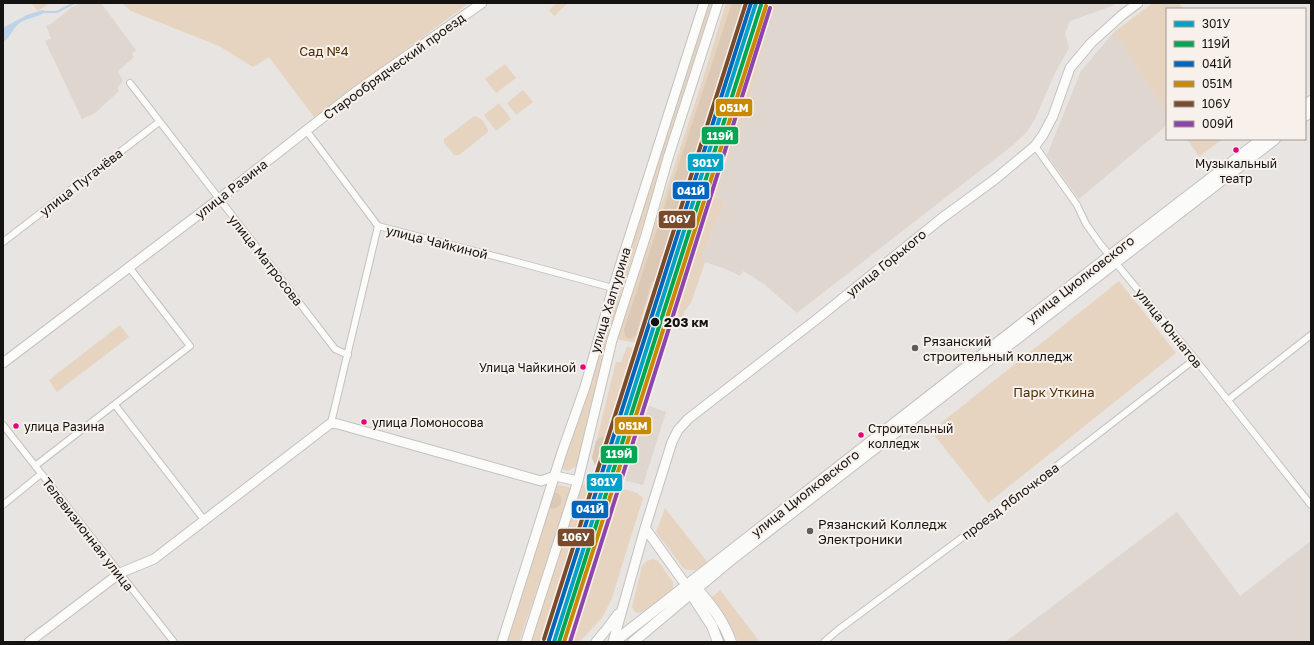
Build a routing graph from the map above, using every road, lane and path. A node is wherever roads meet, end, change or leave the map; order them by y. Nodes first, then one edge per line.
1 (482, 3) edge
2 (704, 3) edge
3 (718, 3) edge
4 (1138, 3) edge
5 (130, 83) dead end
6 (159, 122) junction
7 (306, 130) junction
8 (1261, 140) edge
9 (1274, 140) edge
10 (1034, 146) junction
11 (1207, 186) junction
12 (219, 199) junction
13 (378, 226) junction
14 (3, 242) edge
15 (1112, 259) junction
16 (129, 267) junction
17 (613, 288) junction
18 (1311, 335) edge
19 (348, 355) junction
20 (1195, 359) junction
21 (3, 363) edge
22 (1228, 400) junction
23 (116, 405) junction
24 (331, 424) junction
25 (3, 425) edge
26 (36, 466) junction
27 (41, 474) junction
28 (555, 476) junction
29 (578, 481) junction
30 (3, 505) edge
31 (1311, 506) edge
32 (205, 521) junction
33 (645, 528) junction
34 (120, 573) junction
35 (691, 589) junction
36 (621, 609) junction
37 (731, 640) edge
38 (29, 642) edge
39 (174, 642) edge
40 (502, 642) edge
41 (526, 642) edge
42 (596, 642) edge
43 (613, 642) edge
44 (634, 642) edge
45 (718, 642) edge
46 (824, 642) edge

1 - 7 street, Старообрядческий проезд
2 - 17 street, улица Халтурина
3 - 29 street, улица Халтурина
4 - 10 street, улица Горького
5 - 6 street, улица Матросова
6 - 12 street, улица Матросова
6 - 14 street, улица Пугачёва
7 - 12 street, улица Разина
7 - 13 street, улица Чайкиной
8 - 11 main road, улица Циолковского
9 - 11 main road, улица Циолковского
10 - 15 street, улица Юннатов
10 - 33 street, улица Горького
11 - 15 main road, улица Циолковского
12 - 16 street, улица Разина
12 - 19 street, улица Матросова
13 - 17 street, улица Чайкиной
13 - 19 street
15 - 20 street, улица Юннатов
15 - 35 main road, улица Циолковского
16 - 21 street, улица Разина
16 - 23 street
17 - 28 street, улица Халтурина
18 - 22 street
19 - 24 street
20 - 22 street, улица Юннатов
20 - 46 street, проезд Яблочкова
22 - 31 street, улица Юннатов
23 - 26 street
23 - 32 street
24 - 28 street
24 - 32 street
25 - 26 street, Телевизионная улица
26 - 27 street, Телевизионная улица
27 - 30 street
27 - 34 street, Телевизионная улица
28 - 29 street
28 - 40 street, улица Халтурина
29 - 41 street, улица Халтурина
32 - 34 street
33 - 35 street
33 - 36 street, улица Горького
34 - 38 street
34 - 39 street, Телевизионная улица
35 - 37 main road
35 - 43 main road, улица Циолковского
35 - 44 main road, улица Циолковского
35 - 45 main road
36 - 42 street
36 - 43 street, улица Горького

